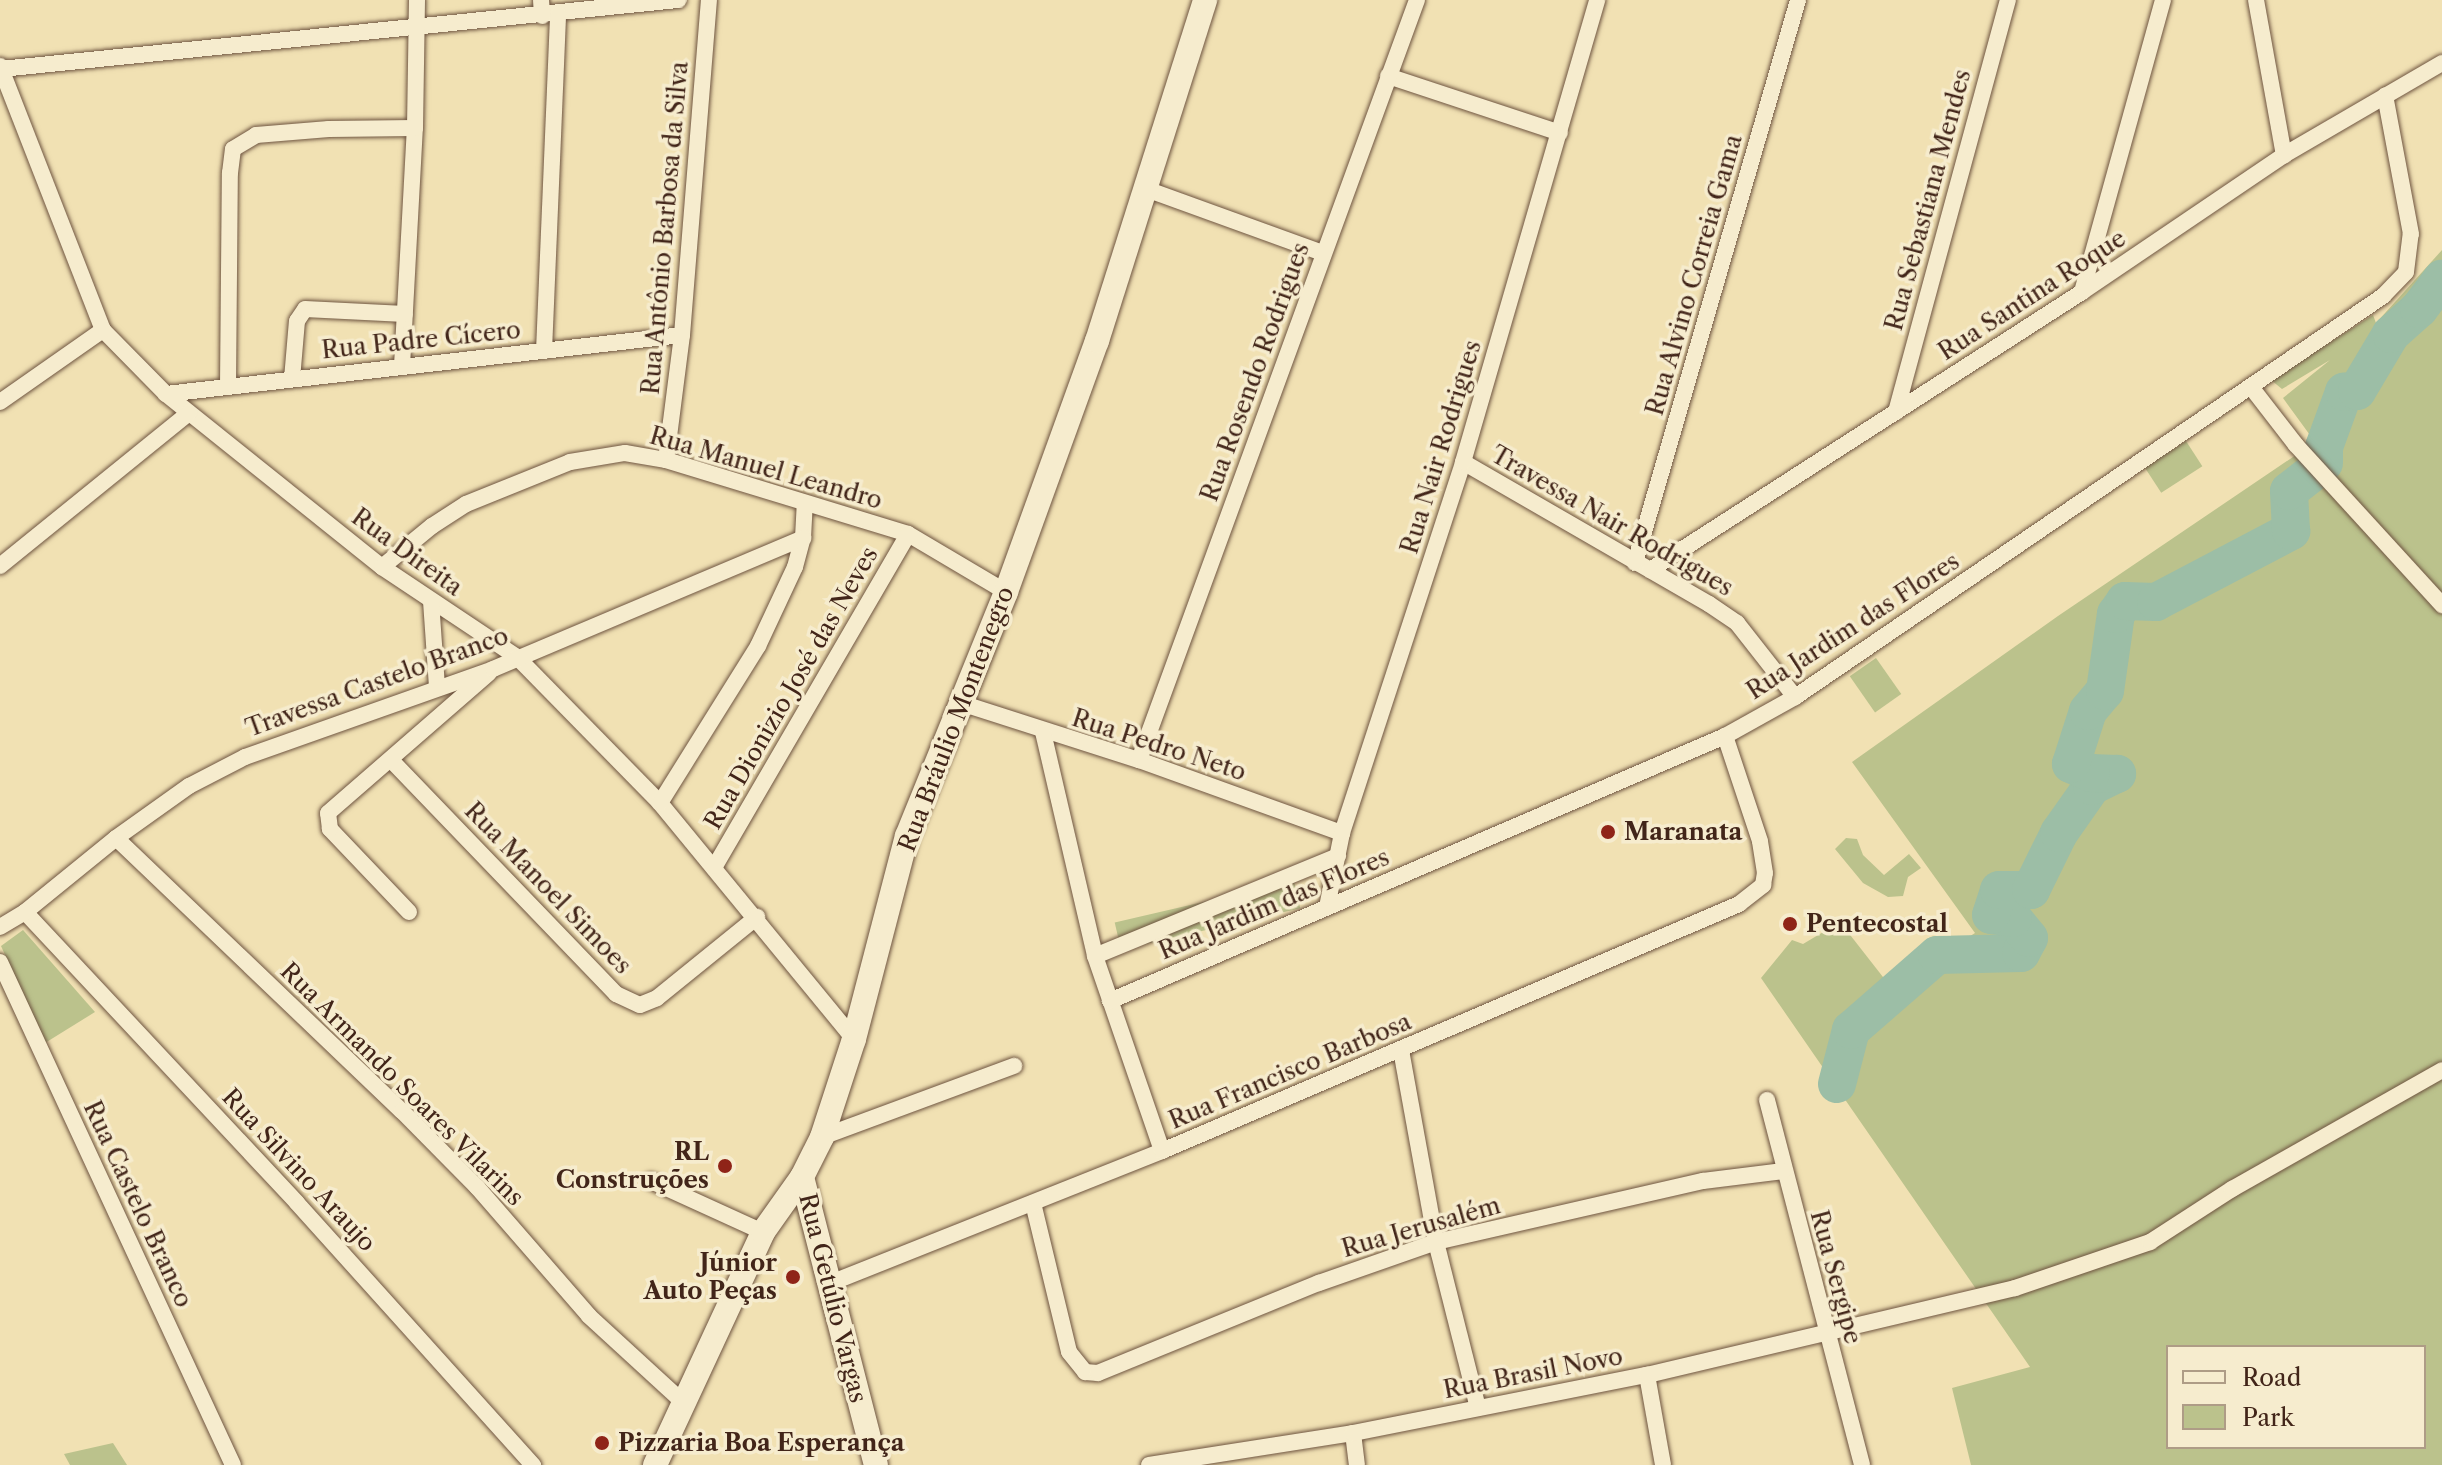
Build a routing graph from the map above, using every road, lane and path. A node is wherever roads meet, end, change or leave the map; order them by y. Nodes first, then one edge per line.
1 (417, 0) edge
2 (678, 0) edge
3 (709, 0) edge
4 (1205, 0) edge
5 (1417, 0) edge
6 (1597, 0) edge
7 (1798, 0) edge
8 (2008, 0) edge
9 (2163, 0) edge
10 (2256, 0) edge
11 (547, 10) edge
12 (417, 28) junction
13 (2442, 63) edge
14 (1, 68) edge
15 (1388, 76) junction
16 (2385, 95) junction
17 (415, 128) junction
18 (1560, 133) junction
19 (2284, 155) junction
20 (1146, 189) junction
21 (1323, 253) junction
22 (2082, 292) junction
23 (405, 314) junction
24 (103, 330) junction
25 (682, 335) junction
26 (544, 351) junction
27 (402, 366) junction
28 (292, 379) junction
29 (228, 387) junction
30 (2251, 387) junction
31 (166, 394) junction
32 (0, 402) edge
33 (1896, 412) junction
34 (189, 413) junction
35 (666, 460) junction
36 (1463, 462) junction
37 (805, 505) junction
38 (908, 534) junction
39 (803, 538) junction
40 (0, 566) edge
41 (1643, 566) junction
42 (382, 567) junction
43 (1006, 592) junction
44 (431, 601) junction
45 (2442, 605) edge
46 (517, 657) junction
47 (493, 669) junction
48 (437, 687) junction
49 (1795, 697) junction
50 (961, 703) junction
51 (1043, 732) junction
52 (1725, 736) junction
53 (391, 760) junction
54 (1139, 760) junction
55 (660, 803) junction
56 (1342, 833) junction
57 (116, 838) junction
58 (1338, 856) junction
59 (715, 866) junction
60 (1327, 907) junction
61 (25, 912) junction
62 (409, 912) dead end
63 (757, 917) junction
64 (0, 927) edge
65 (1095, 956) junction
66 (0, 962) edge
67 (1110, 1001) junction
68 (854, 1039) junction
69 (1401, 1050) junction
70 (1014, 1066) dead end
71 (2442, 1070) edge
72 (1767, 1100) dead end
73 (822, 1137) junction
74 (1162, 1151) junction
75 (1783, 1171) junction
76 (802, 1177) junction
77 (651, 1181) dead end
78 (1033, 1203) junction
79 (763, 1232) junction
80 (1436, 1242) junction
81 (828, 1284) junction
82 (1826, 1331) junction
83 (1647, 1375) junction
84 (684, 1403) junction
85 (1478, 1408) junction
86 (1353, 1433) junction
87 (1179, 1462) edge
88 (233, 1465) edge
89 (533, 1465) edge
90 (655, 1465) edge
91 (876, 1465) edge
92 (1149, 1465) edge
93 (1357, 1465) edge
94 (1663, 1465) edge
95 (1862, 1465) edge

1 - 12 street
2 - 11 street
3 - 25 street, Rua Antônio Barbosa da Silva
4 - 20 street, Rua Bráulio Montenegro
5 - 15 street, Rua Rosendo Rodrigues
6 - 18 street, Rua Nair Rodrigues
7 - 41 street, Rua Alvino Correia Gama
8 - 33 street, Rua Sebastiana Mendes
9 - 22 street
10 - 19 street
11 - 12 street
11 - 26 street
12 - 14 street
12 - 17 street
13 - 16 street, Rua Santina Roque
14 - 24 street, Rua Direita
15 - 18 street
15 - 21 street, Rua Rosendo Rodrigues
16 - 19 street, Rua Santina Roque
16 - 30 street, Rua Jardim das Flores
17 - 23 street
17 - 29 street
18 - 36 street, Rua Nair Rodrigues
19 - 22 street, Rua Santina Roque
20 - 21 street
20 - 43 street, Rua Bráulio Montenegro
21 - 54 street, Rua Rosendo Rodrigues
22 - 33 street, Rua Santina Roque
23 - 27 street
23 - 28 street
24 - 31 street, Rua Direita
24 - 32 street
25 - 26 street, Rua Padre Cícero
25 - 35 street, Rua Antônio Barbosa da Silva
26 - 27 street, Rua Padre Cícero
27 - 28 street, Rua Padre Cícero
28 - 29 street, Rua Padre Cícero
29 - 31 street, Rua Padre Cícero
30 - 45 street
30 - 49 street, Rua Jardim das Flores
31 - 34 street, Rua Direita
33 - 41 street, Rua Santina Roque
34 - 40 street
34 - 42 street, Rua Direita
35 - 37 street, Rua Manuel Leandro
35 - 42 street, Rua Manuel Leandro
36 - 41 street, Travessa Nair Rodrigues
36 - 56 street, Rua Nair Rodrigues
37 - 38 street, Rua Manuel Leandro
37 - 39 street
38 - 43 street, Rua Manuel Leandro
38 - 59 street, Rua Dionizio José das Neves
39 - 46 street, Travessa Castelo Branco
39 - 55 street
41 - 49 street, Travessa Nair Rodrigues
42 - 44 street, Rua Direita
43 - 50 street, Rua Bráulio Montenegro
44 - 46 street, Rua Direita
44 - 48 street
46 - 47 street, Travessa Castelo Branco
46 - 55 street, Rua Direita
47 - 48 street, Travessa Castelo Branco
47 - 53 street
48 - 57 street, Travessa Castelo Branco
49 - 52 street, Rua Jardim das Flores
50 - 51 street, Rua Pedro Neto
50 - 68 street, Rua Bráulio Montenegro
51 - 54 street, Rua Pedro Neto
51 - 65 street
52 - 60 street, Rua Jardim das Flores
52 - 69 street, Rua Francisco Barbosa
53 - 62 street
53 - 63 street, Rua Manoel Simoes
54 - 56 street, Rua Pedro Neto
55 - 59 street, Rua Direita
56 - 58 street, Rua Nair Rodrigues
57 - 61 street, Travessa Castelo Branco
57 - 84 street, Rua Armando Soares Vilarins
58 - 60 street, Rua Nair Rodrigues
58 - 65 street, Rua Jardim das Flores
59 - 63 street, Rua Direita
60 - 67 street, Rua Jardim das Flores
61 - 64 street, Travessa Castelo Branco
61 - 89 street, Rua Silvino Araujo
63 - 68 street, Rua Direita
65 - 67 street
66 - 88 street, Rua Castelo Branco
67 - 74 street
68 - 73 street, Rua Bráulio Montenegro
69 - 74 street, Rua Francisco Barbosa
69 - 80 street
70 - 73 street
71 - 82 street, Rua Brasil Novo
72 - 75 street, Rua Sergipe
73 - 76 street, Rua Bráulio Montenegro
74 - 78 street, Rua Francisco Barbosa
75 - 80 street, Rua Jerusalém
75 - 82 street, Rua Sergipe
76 - 79 street, Rua Bráulio Montenegro
76 - 81 street, Rua Getúlio Vargas
77 - 79 street
78 - 80 street, Rua Jerusalém
78 - 81 street, Rua Francisco Barbosa
79 - 84 street, Rua Bráulio Montenegro
80 - 85 street
81 - 91 street, Rua Getúlio Vargas
82 - 83 street, Rua Brasil Novo
82 - 95 street, Rua Sergipe
83 - 85 street, Rua Brasil Novo
83 - 94 street
84 - 90 street, Rua Bráulio Montenegro
85 - 86 street, Rua Brasil Novo
86 - 87 street, Rua Brasil Novo
86 - 93 street
87 - 92 street, Rua Brasil Novo

